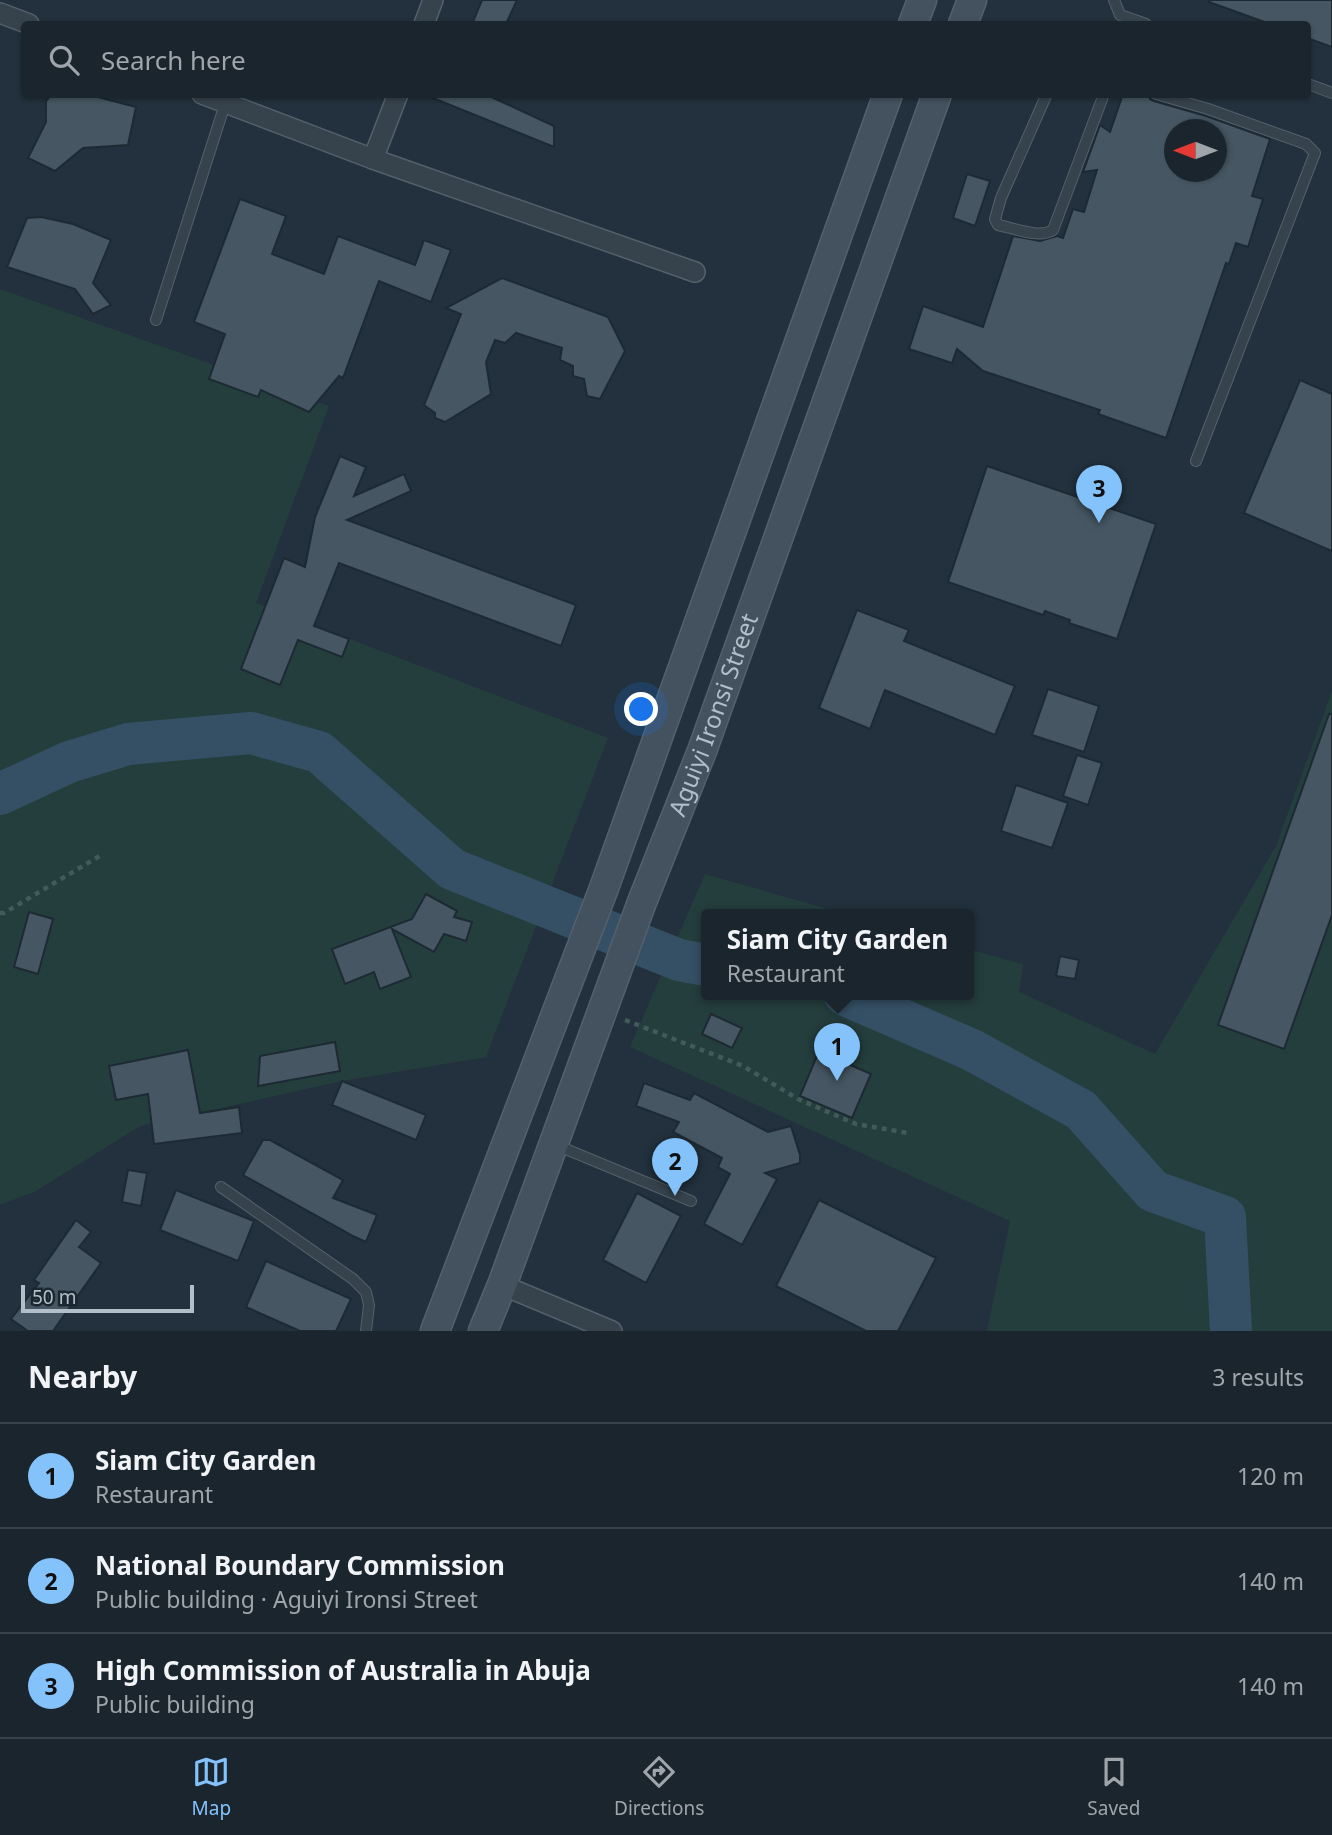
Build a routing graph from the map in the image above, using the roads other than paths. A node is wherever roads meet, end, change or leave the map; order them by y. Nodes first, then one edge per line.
1 (433, 0) edge
2 (922, 0) edge
3 (972, 0) edge
4 (1114, 0) edge
5 (0, 13) edge
6 (21, 21) edge
7 (425, 21) edge
8 (914, 21) edge
9 (964, 21) edge
10 (1137, 21) edge
11 (1311, 85) edge
12 (1332, 93) edge
13 (211, 98) edge
14 (396, 98) edge
15 (887, 98) edge
16 (936, 98) edge
17 (1044, 98) edge
18 (1102, 98) edge
19 (1170, 98) edge
20 (225, 104) junction
21 (373, 159) junction
22 (695, 272) dead end
23 (156, 320) dead end
24 (1196, 461) dead end
25 (553, 1144) junction
26 (221, 1187) dead end
27 (691, 1201) dead end
28 (502, 1284) junction
29 (366, 1331) edge
30 (435, 1331) edge
31 (483, 1331) edge
32 (612, 1331) edge

1 - 7 street
2 - 8 main road
3 - 9 main road
4 - 10 lane
5 - 6 street
11 - 12 lane
13 - 20 street
14 - 21 street
15 - 30 main road, Aguiyi Ironsi Street
16 - 25 main road, Aguiyi Ironsi Street
17 - 18 lane
19 - 24 lane
20 - 21 street
20 - 23 lane
21 - 22 street
25 - 27 lane
25 - 28 main road, Aguiyi Ironsi Street
26 - 29 lane
28 - 31 main road, Aguiyi Ironsi Street
28 - 32 street

